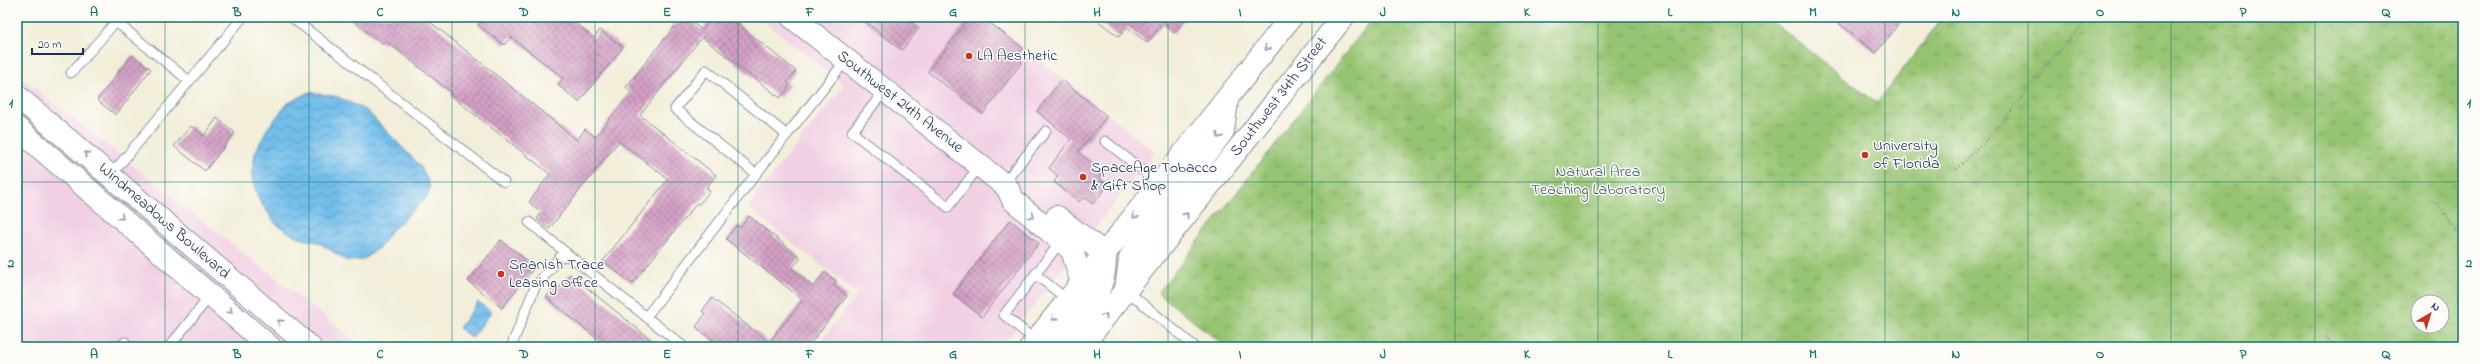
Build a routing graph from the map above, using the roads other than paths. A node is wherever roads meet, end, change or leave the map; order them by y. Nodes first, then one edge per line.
1 (243, 17) edge
2 (291, 17) edge
3 (792, 17) edge
4 (1291, 17) edge
5 (1343, 17) edge
6 (118, 20) edge
7 (846, 60) junction
8 (71, 73) dead end
9 (188, 80) junction
10 (885, 90) junction
11 (17, 96) edge
12 (1227, 98) junction
13 (17, 128) edge
14 (1046, 131) dead end
15 (787, 135) junction
16 (1105, 141) dead end
17 (980, 166) junction
18 (756, 174) junction
19 (111, 175) junction
20 (504, 182) dead end
21 (1160, 184) junction
22 (1005, 186) junction
23 (95, 194) junction
24 (529, 222) dead end
25 (1062, 240) junction
26 (1105, 254) junction
27 (570, 256) junction
28 (1035, 274) junction
29 (227, 276) junction
30 (1082, 283) junction
31 (1126, 290) junction
32 (211, 295) junction
33 (1068, 300) junction
34 (646, 317) junction
35 (1033, 344) edge
36 (169, 347) edge
37 (270, 347) edge
38 (310, 347) edge
39 (511, 347) edge
40 (684, 347) edge
41 (1057, 347) edge
42 (1081, 347) edge
43 (1195, 347) edge

1 - 9 lane
2 - 20 lane
3 - 7 street, Southwest 24th Avenue
4 -> 12 street
31 -> 5 street, Southwest 34th Street
6 - 8 lane
6 - 9 lane
7 - 10 street, Southwest 24th Avenue
7 - 15 lane
9 - 19 lane
10 - 17 street, Southwest 24th Avenue
10 - 17 lane
19 -> 11 street, Windmeadows Boulevard
12 - 21 street
12 -> 31 street
13 - 23 street, Windmeadows Boulevard
14 - 22 lane
15 - 18 lane
15 - 18 lane
16 - 21 lane
17 - 22 street, Southwest 24th Avenue
18 - 34 lane
19 - 23 street
19 - 29 street, Windmeadows Boulevard
21 -> 26 street
22 -> 25 street, Southwest 24th Avenue
22 - 26 street, Southwest 24th Avenue
23 -> 32 street, Windmeadows Boulevard
24 - 27 lane
25 - 28 lane
25 - 30 street, Southwest 24th Avenue
26 - 30 street
26 - 41 street
27 - 34 lane
27 - 39 lane
28 - 33 lane
28 - 35 lane
29 - 32 street
38 -> 29 street, Windmeadows Boulevard
30 - 33 street
42 -> 31 street, Southwest 34th Street
31 - 43 lane
32 - 36 lane
32 -> 37 street, Windmeadows Boulevard
33 -> 35 street
34 - 40 lane

